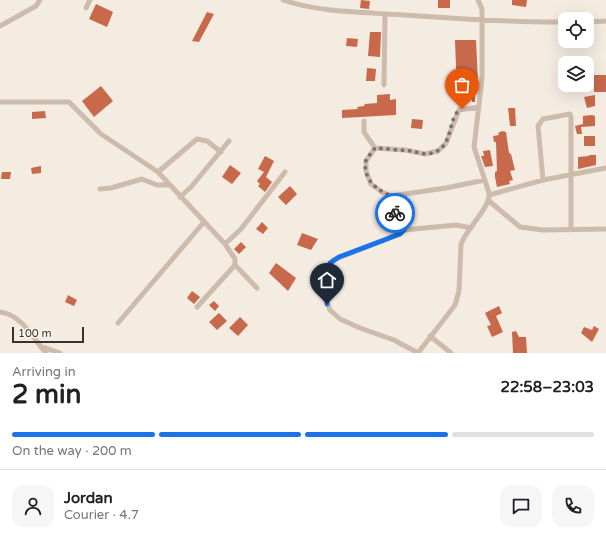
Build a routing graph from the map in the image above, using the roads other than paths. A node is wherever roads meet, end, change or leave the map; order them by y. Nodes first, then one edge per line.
1 (40, 0) edge
2 (90, 0) edge
3 (283, 0) edge
4 (478, 0) edge
5 (305, 3) edge
6 (86, 8) dead end
7 (385, 14) junction
8 (482, 19) junction
9 (606, 21) edge
10 (558, 22) edge
11 (594, 22) edge
12 (0, 26) edge
13 (384, 85) dead end
14 (0, 102) edge
15 (479, 107) junction
16 (364, 120) dead end
17 (229, 141) dead end
18 (375, 148) junction
19 (221, 152) junction
20 (606, 168) edge
21 (158, 172) junction
22 (284, 172) dead end
23 (572, 176) junction
24 (485, 180) junction
25 (543, 180) junction
26 (169, 184) junction
27 (100, 189) dead end
28 (391, 196) junction
29 (180, 197) junction
30 (489, 198) junction
31 (204, 222) junction
32 (470, 228) junction
33 (606, 229) edge
34 (404, 230) junction
35 (571, 230) junction
36 (225, 244) junction
37 (234, 265) junction
38 (257, 288) dead end
39 (197, 307) dead end
40 (0, 312) edge
41 (118, 323) dead end
42 (430, 336) junction
43 (40, 346) junction
44 (46, 353) edge
45 (60, 353) edge
46 (418, 353) edge
47 (450, 353) edge

1 - 12 street
2 - 6 street
3 - 5 street
4 - 8 street
5 - 7 street
7 - 8 street
7 - 13 street
8 - 10 street
8 - 15 street
9 - 11 street
14 - 21 street
15 - 18 street
15 - 24 street
16 - 18 street
17 - 19 street
18 - 28 street
19 - 21 street
19 - 29 street
20 - 23 street
21 - 26 street
22 - 36 street
23 - 25 street
23 - 25 street
23 - 35 street
24 - 28 street
24 - 30 street
25 - 30 street
26 - 27 street
26 - 29 street
28 - 34 street
29 - 31 street
30 - 32 street
30 - 35 street
31 - 36 street
31 - 41 street
32 - 34 street
32 - 42 street
33 - 35 street
34 - 46 street
36 - 37 street
37 - 38 street
37 - 39 street
40 - 43 street
42 - 46 street
42 - 47 street
43 - 44 street
43 - 45 street

